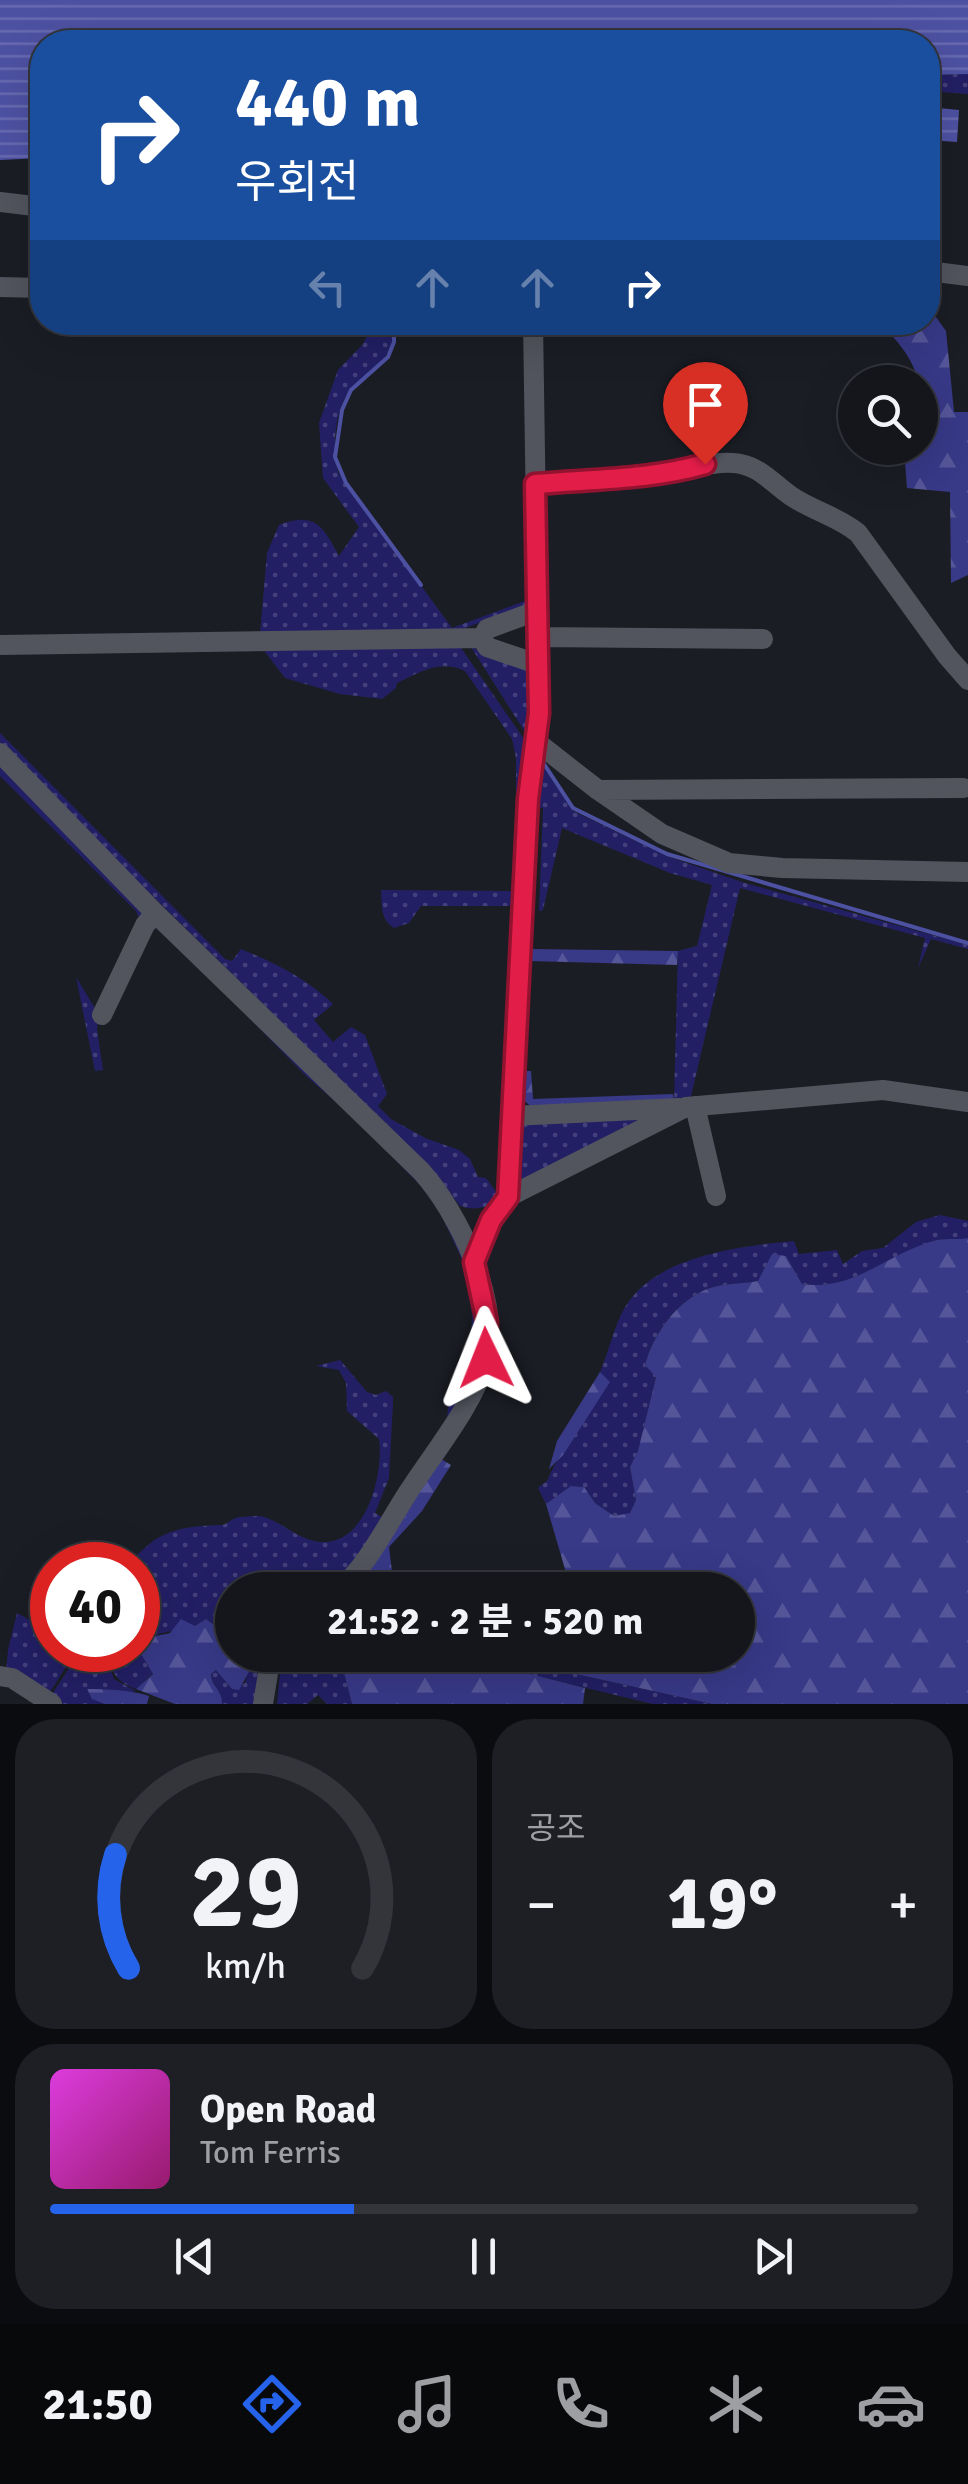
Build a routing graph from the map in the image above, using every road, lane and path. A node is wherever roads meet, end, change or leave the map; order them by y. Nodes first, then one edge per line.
1 (0, 202) edge
2 (30, 206) edge
3 (940, 272) edge
4 (968, 276) edge
5 (0, 287) edge
6 (30, 288) edge
7 (533, 335) edge
8 (535, 484) junction
9 (536, 611) junction
10 (538, 637) junction
11 (482, 638) junction
12 (763, 640) dead end
13 (0, 644) edge
14 (537, 664) junction
15 (968, 680) edge
16 (534, 740) junction
17 (0, 753) edge
18 (963, 788) dead end
19 (598, 790) junction
20 (968, 872) edge
21 (155, 912) junction
22 (102, 1016) dead end
23 (968, 1102) edge
24 (690, 1107) junction
25 (512, 1116) junction
26 (716, 1196) dead end
27 (508, 1197) junction
28 (474, 1262) junction
29 (353, 1572) edge
30 (269, 1672) edge
31 (0, 1676) edge
32 (52, 1704) edge
33 (264, 1704) edge

1 - 2 street
3 - 4 street
5 - 6 street
7 - 8 street
8 - 9 street
8 - 15 street
9 - 10 street
9 - 11 street
10 - 12 street
10 - 14 street
11 - 13 street
11 - 14 street
14 - 16 street
16 - 19 street
16 - 25 street
17 - 21 street
18 - 19 street
19 - 20 street
21 - 22 street
21 - 28 street
23 - 24 street
24 - 25 street
24 - 26 street
24 - 27 street
25 - 27 street
27 - 28 street
28 - 29 street
30 - 33 street
31 - 32 street

